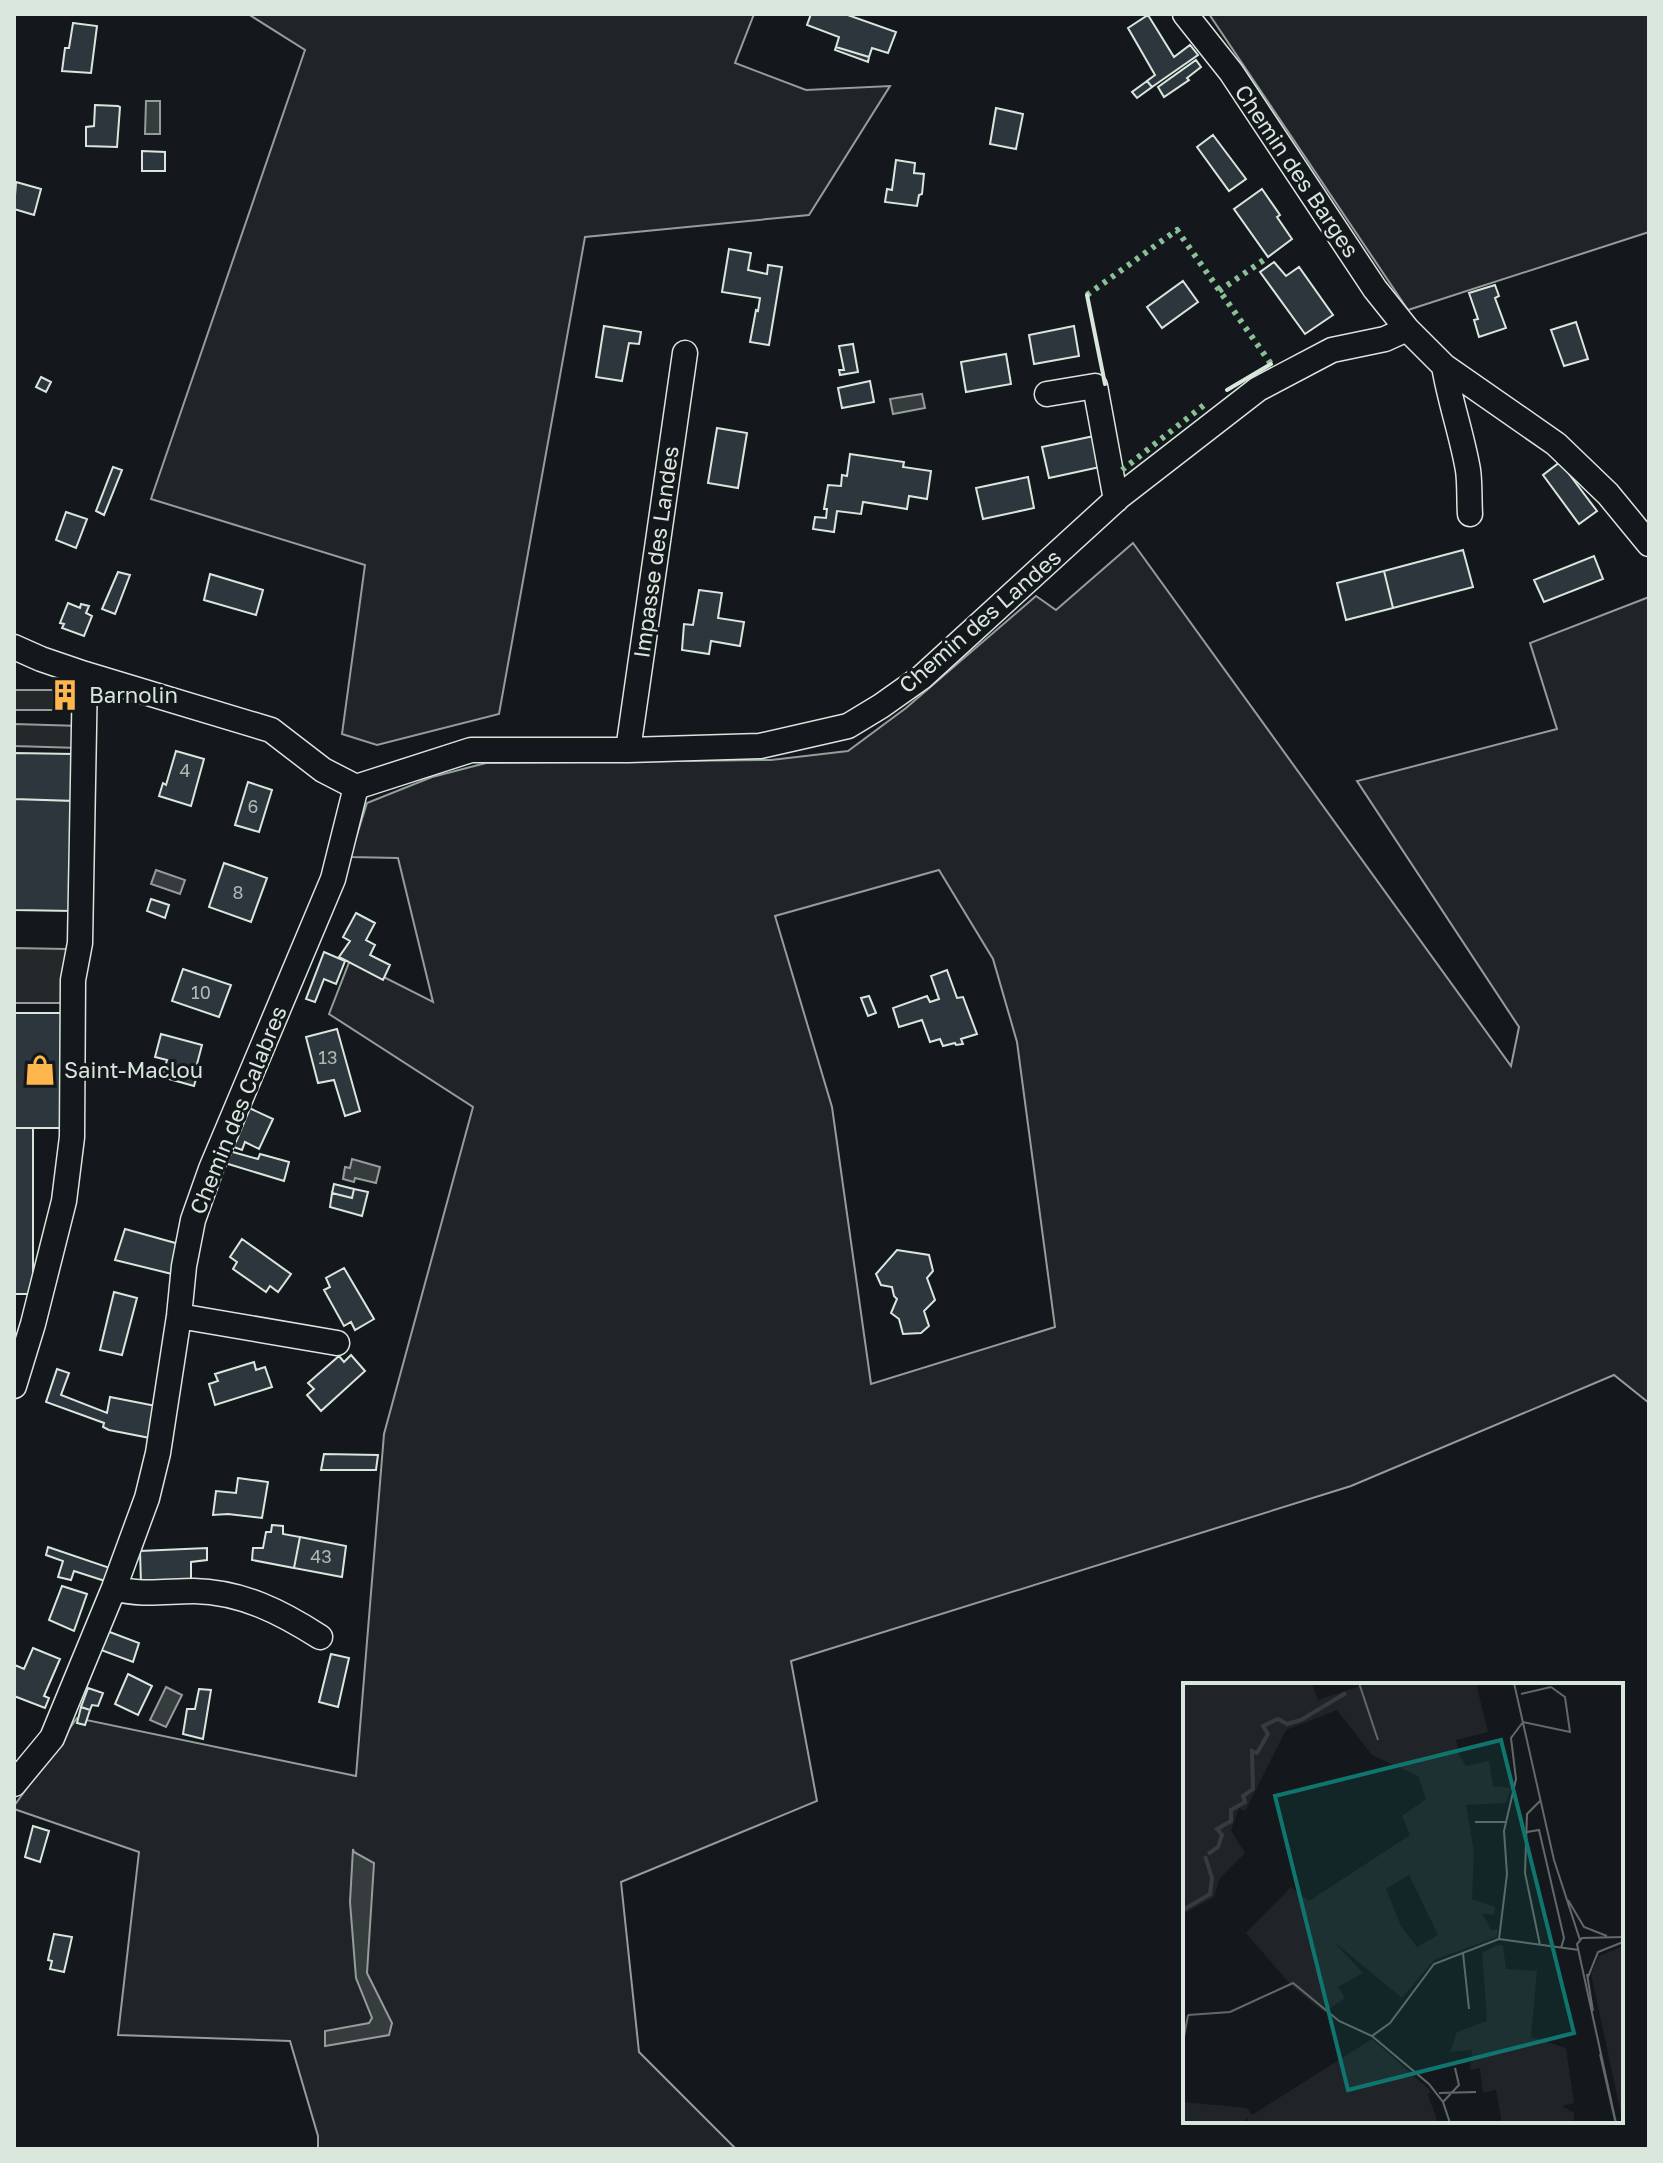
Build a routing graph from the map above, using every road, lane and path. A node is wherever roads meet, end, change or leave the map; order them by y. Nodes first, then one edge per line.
1 (1185, 14) edge
2 (1407, 329) junction
3 (685, 353) dead end
4 (1444, 366) junction
5 (1047, 394) dead end
6 (1116, 500) junction
7 (1470, 514) dead end
8 (1649, 544) edge
9 (14, 647) edge
10 (85, 674) junction
11 (628, 750) junction
12 (356, 787) junction
13 (179, 1316) junction
14 (24, 1324) edge
15 (337, 1343) dead end
16 (14, 1386) edge
17 (114, 1588) junction
18 (320, 1637) dead end
19 (14, 1784) edge

1 - 2 street, Chemin des Barges
2 - 4 street, Chemin des Barges
2 - 6 street, Chemin des Landes
3 - 11 street, Impasse des Landes
4 - 7 street
4 - 8 street, Chemin des Barges
5 - 6 street
6 - 11 street, Chemin des Landes
9 - 10 street
10 - 12 street
10 - 14 street
11 - 12 street, Chemin des Landes
12 - 13 street, Chemin des Calabres
13 - 15 street
13 - 17 street, Chemin des Calabres
14 - 16 street
17 - 18 street
17 - 19 street, Chemin des Calabres

